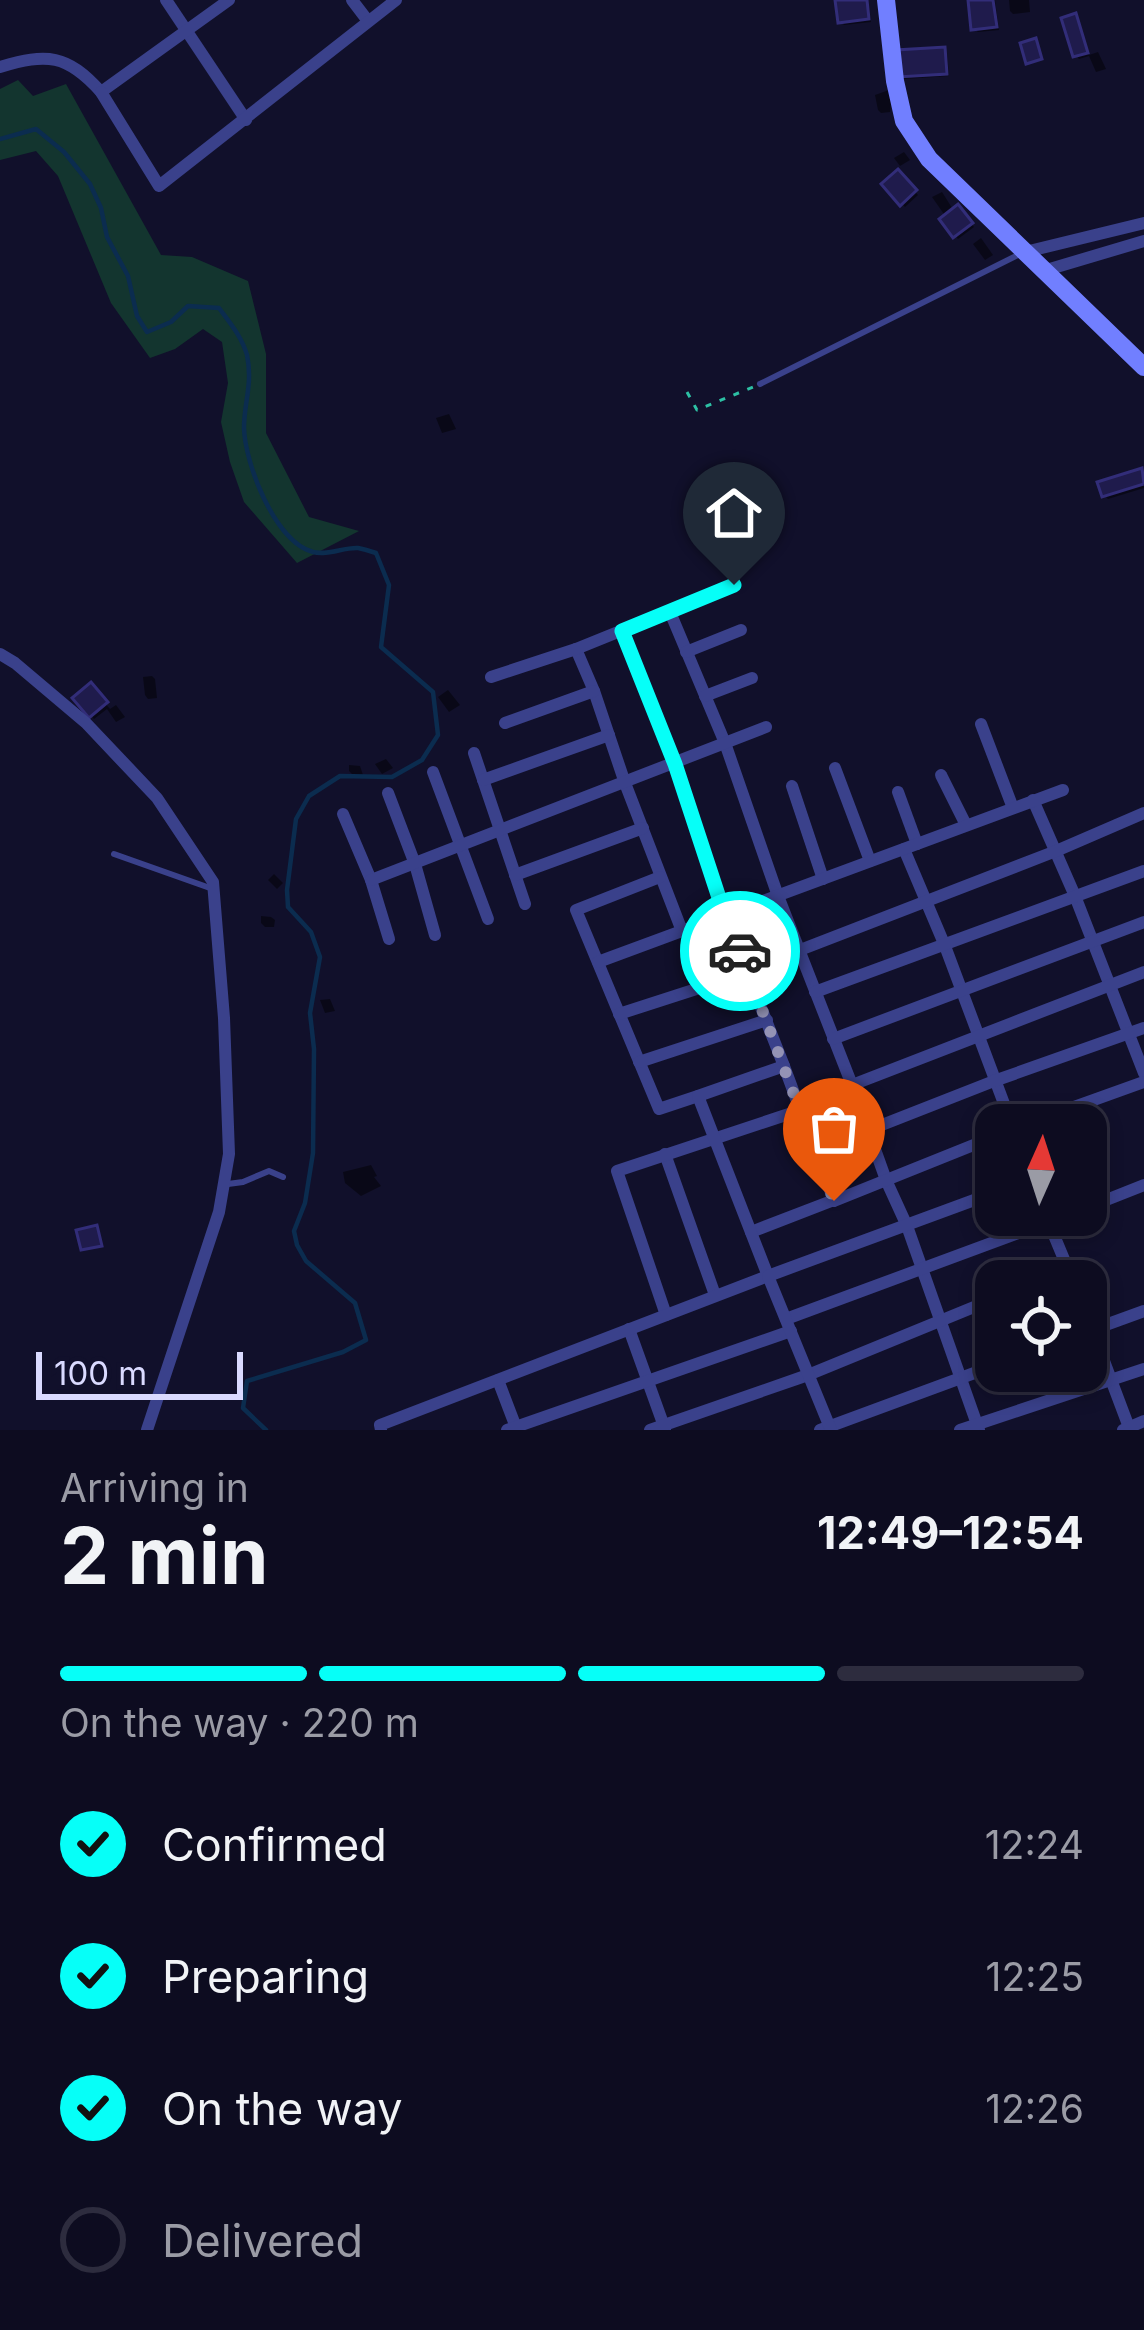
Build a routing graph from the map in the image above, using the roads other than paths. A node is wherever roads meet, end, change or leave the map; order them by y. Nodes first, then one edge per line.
1 (166, 0) edge
2 (229, 0) edge
3 (352, 0) edge
4 (396, 0) edge
5 (886, 0) edge
6 (368, 21) junction
7 (186, 30) junction
8 (0, 68) edge
9 (101, 92) junction
10 (246, 120) junction
11 (1144, 223) edge
12 (1144, 241) edge
13 (1024, 252) junction
14 (1043, 271) junction
15 (1144, 367) edge
16 (760, 383) road end
17 (734, 585) dead end
18 (670, 612) junction
19 (741, 630) dead end
20 (622, 631) junction
21 (576, 649) junction
22 (686, 652) junction
23 (0, 654) edge
24 (491, 677) dead end
25 (752, 678) dead end
26 (594, 691) junction
27 (705, 696) junction
28 (505, 723) dead end
29 (981, 724) dead end
30 (766, 728) dead end
31 (609, 735) junction
32 (725, 743) junction
33 (474, 753) dead end
34 (675, 764) junction
35 (835, 768) dead end
36 (433, 772) dead end
37 (941, 775) dead end
38 (483, 780) junction
39 (625, 783) junction
40 (792, 786) dead end
41 (1063, 790) dead end
42 (898, 792) dead end
43 (388, 793) dead end
44 (1033, 800) junction
45 (1012, 808) junction
46 (1144, 813) edge
47 (344, 814) dead end
48 (966, 825) junction
49 (643, 828) junction
50 (500, 832) junction
51 (910, 846) junction
52 (460, 847) junction
53 (1056, 851) junction
54 (114, 854) dead end
55 (870, 861) junction
56 (415, 864) junction
57 (1144, 871) edge
58 (515, 875) junction
59 (660, 878) junction
60 (824, 879) junction
61 (371, 880) junction
62 (213, 890) junction
63 (778, 896) junction
64 (1075, 896) junction
65 (925, 902) junction
66 (525, 904) dead end
67 (725, 916) junction
68 (488, 919) dead end
69 (1144, 922) edge
70 (682, 932) junction
71 (436, 934) dead end
72 (389, 938) dead end
73 (1093, 942) junction
74 (945, 946) junction
75 (800, 950) junction
76 (598, 962) junction
77 (749, 972) junction
78 (1144, 972) edge
79 (1110, 984) junction
80 (959, 990) junction
81 (815, 992) junction
82 (619, 1014) junction
83 (767, 1020) junction
84 (1144, 1028) edge
85 (1129, 1034) junction
86 (977, 1036) junction
87 (833, 1039) junction
88 (639, 1062) junction
89 (784, 1066) junction
90 (1144, 1077) edge
91 (994, 1081) junction
92 (852, 1085) junction
93 (698, 1096) junction
94 (1003, 1104) edge
95 (1076, 1104) edge
96 (801, 1110) junction
97 (869, 1130) junction
98 (714, 1139) junction
99 (975, 1144) edge
100 (665, 1154) junction
101 (283, 1177) dead end
102 (886, 1180) junction
103 (224, 1184) junction
104 (1144, 1185) edge
105 (834, 1200) junction
106 (975, 1200) edge
107 (1107, 1200) edge
108 (907, 1226) junction
109 (752, 1232) junction
110 (1004, 1236) edge
111 (922, 1269) junction
112 (768, 1276) junction
113 (716, 1295) junction
114 (975, 1306) edge
115 (1144, 1311) edge
116 (666, 1315) junction
117 (939, 1321) junction
118 (1107, 1324) edge
119 (788, 1325) junction
120 (629, 1329) junction
121 (1144, 1369) edge
122 (975, 1373) edge
123 (808, 1375) junction
124 (1107, 1376) edge
125 (960, 1378) junction
126 (498, 1380) junction
127 (647, 1380) junction
128 (1109, 1381) junction
129 (1144, 1421) edge
130 (978, 1427) edge
131 (660, 1428) edge
132 (513, 1429) edge
133 (827, 1429) edge
134 (1126, 1429) edge
135 (147, 1430) edge
136 (381, 1430) edge
137 (960, 1430) edge

1 - 7 street
2 - 7 street
3 - 6 street
4 - 6 street
5 - 13 street
6 - 10 street
7 - 9 street
7 - 10 street
8 - 9 street
9 - 10 street
11 - 13 street
12 - 14 street
13 - 14 street
13 - 16 lane
14 - 15 street
17 - 18 street
18 - 20 street
18 - 22 street
19 - 22 street
20 - 21 street
20 - 34 street
21 - 24 street
21 - 26 street
22 - 27 street
23 - 62 street
25 - 27 street
26 - 28 street
26 - 31 street
27 - 32 street
29 - 45 street
30 - 32 street
31 - 38 street
31 - 39 street
32 - 34 street
32 - 63 street
33 - 38 street
34 - 39 street
34 - 67 street
35 - 55 street
36 - 52 street
37 - 48 street
38 - 50 street
39 - 49 street
39 - 50 street
40 - 60 street
41 - 44 street
42 - 51 street
43 - 56 street
44 - 45 street
44 - 53 street
45 - 48 street
46 - 53 street
47 - 61 street
48 - 51 street
49 - 58 street
49 - 59 street
50 - 52 street
50 - 58 street
51 - 55 street
51 - 65 street
52 - 56 street
52 - 68 street
53 - 64 street
53 - 65 street
54 - 62 lane
55 - 60 street
56 - 61 street
56 - 71 street
57 - 64 street
58 - 66 street
59 - 70 street
59 - 76 street
60 - 63 street
61 - 72 street
62 - 103 street
63 - 67 street
63 - 75 street
64 - 73 street
64 - 74 street
65 - 74 street
65 - 75 street
67 - 70 street
67 - 77 street
69 - 73 street
70 - 76 street
73 - 79 street
73 - 80 street
74 - 80 street
74 - 81 street
75 - 81 street
76 - 82 street
77 - 82 street
77 - 83 street
78 - 79 street
79 - 85 street
79 - 86 street
80 - 86 street
80 - 87 street
81 - 87 street
82 - 88 street
83 - 88 street
83 - 89 street
84 - 85 street
85 - 90 street
85 - 91 street
86 - 91 street
86 - 92 street
87 - 92 street
88 - 93 street
89 - 93 street
89 - 96 street
90 - 95 street
91 - 94 street
91 - 97 street
92 - 97 street
93 - 98 street
96 - 98 street
96 - 105 street
97 - 102 street
98 - 100 street
98 - 109 street
99 - 102 street
100 - 113 street
100 - 116 street
101 - 103 lane
102 - 105 street
102 - 108 street
103 - 135 street
104 - 107 street
105 - 109 street
106 - 108 street
108 - 111 street
108 - 112 street
109 - 112 street
110 - 111 street
111 - 117 street
111 - 119 street
112 - 113 street
112 - 119 street
113 - 116 street
114 - 117 street
115 - 118 street
116 - 120 street
117 - 123 street
117 - 125 street
119 - 123 street
119 - 127 street
120 - 126 street
120 - 127 street
121 - 128 street
122 - 125 street
123 - 131 street
123 - 133 street
124 - 128 street
125 - 130 street
125 - 133 street
126 - 132 street
126 - 136 street
127 - 131 street
127 - 132 street
128 - 130 street
128 - 134 street
129 - 134 street
130 - 137 street

